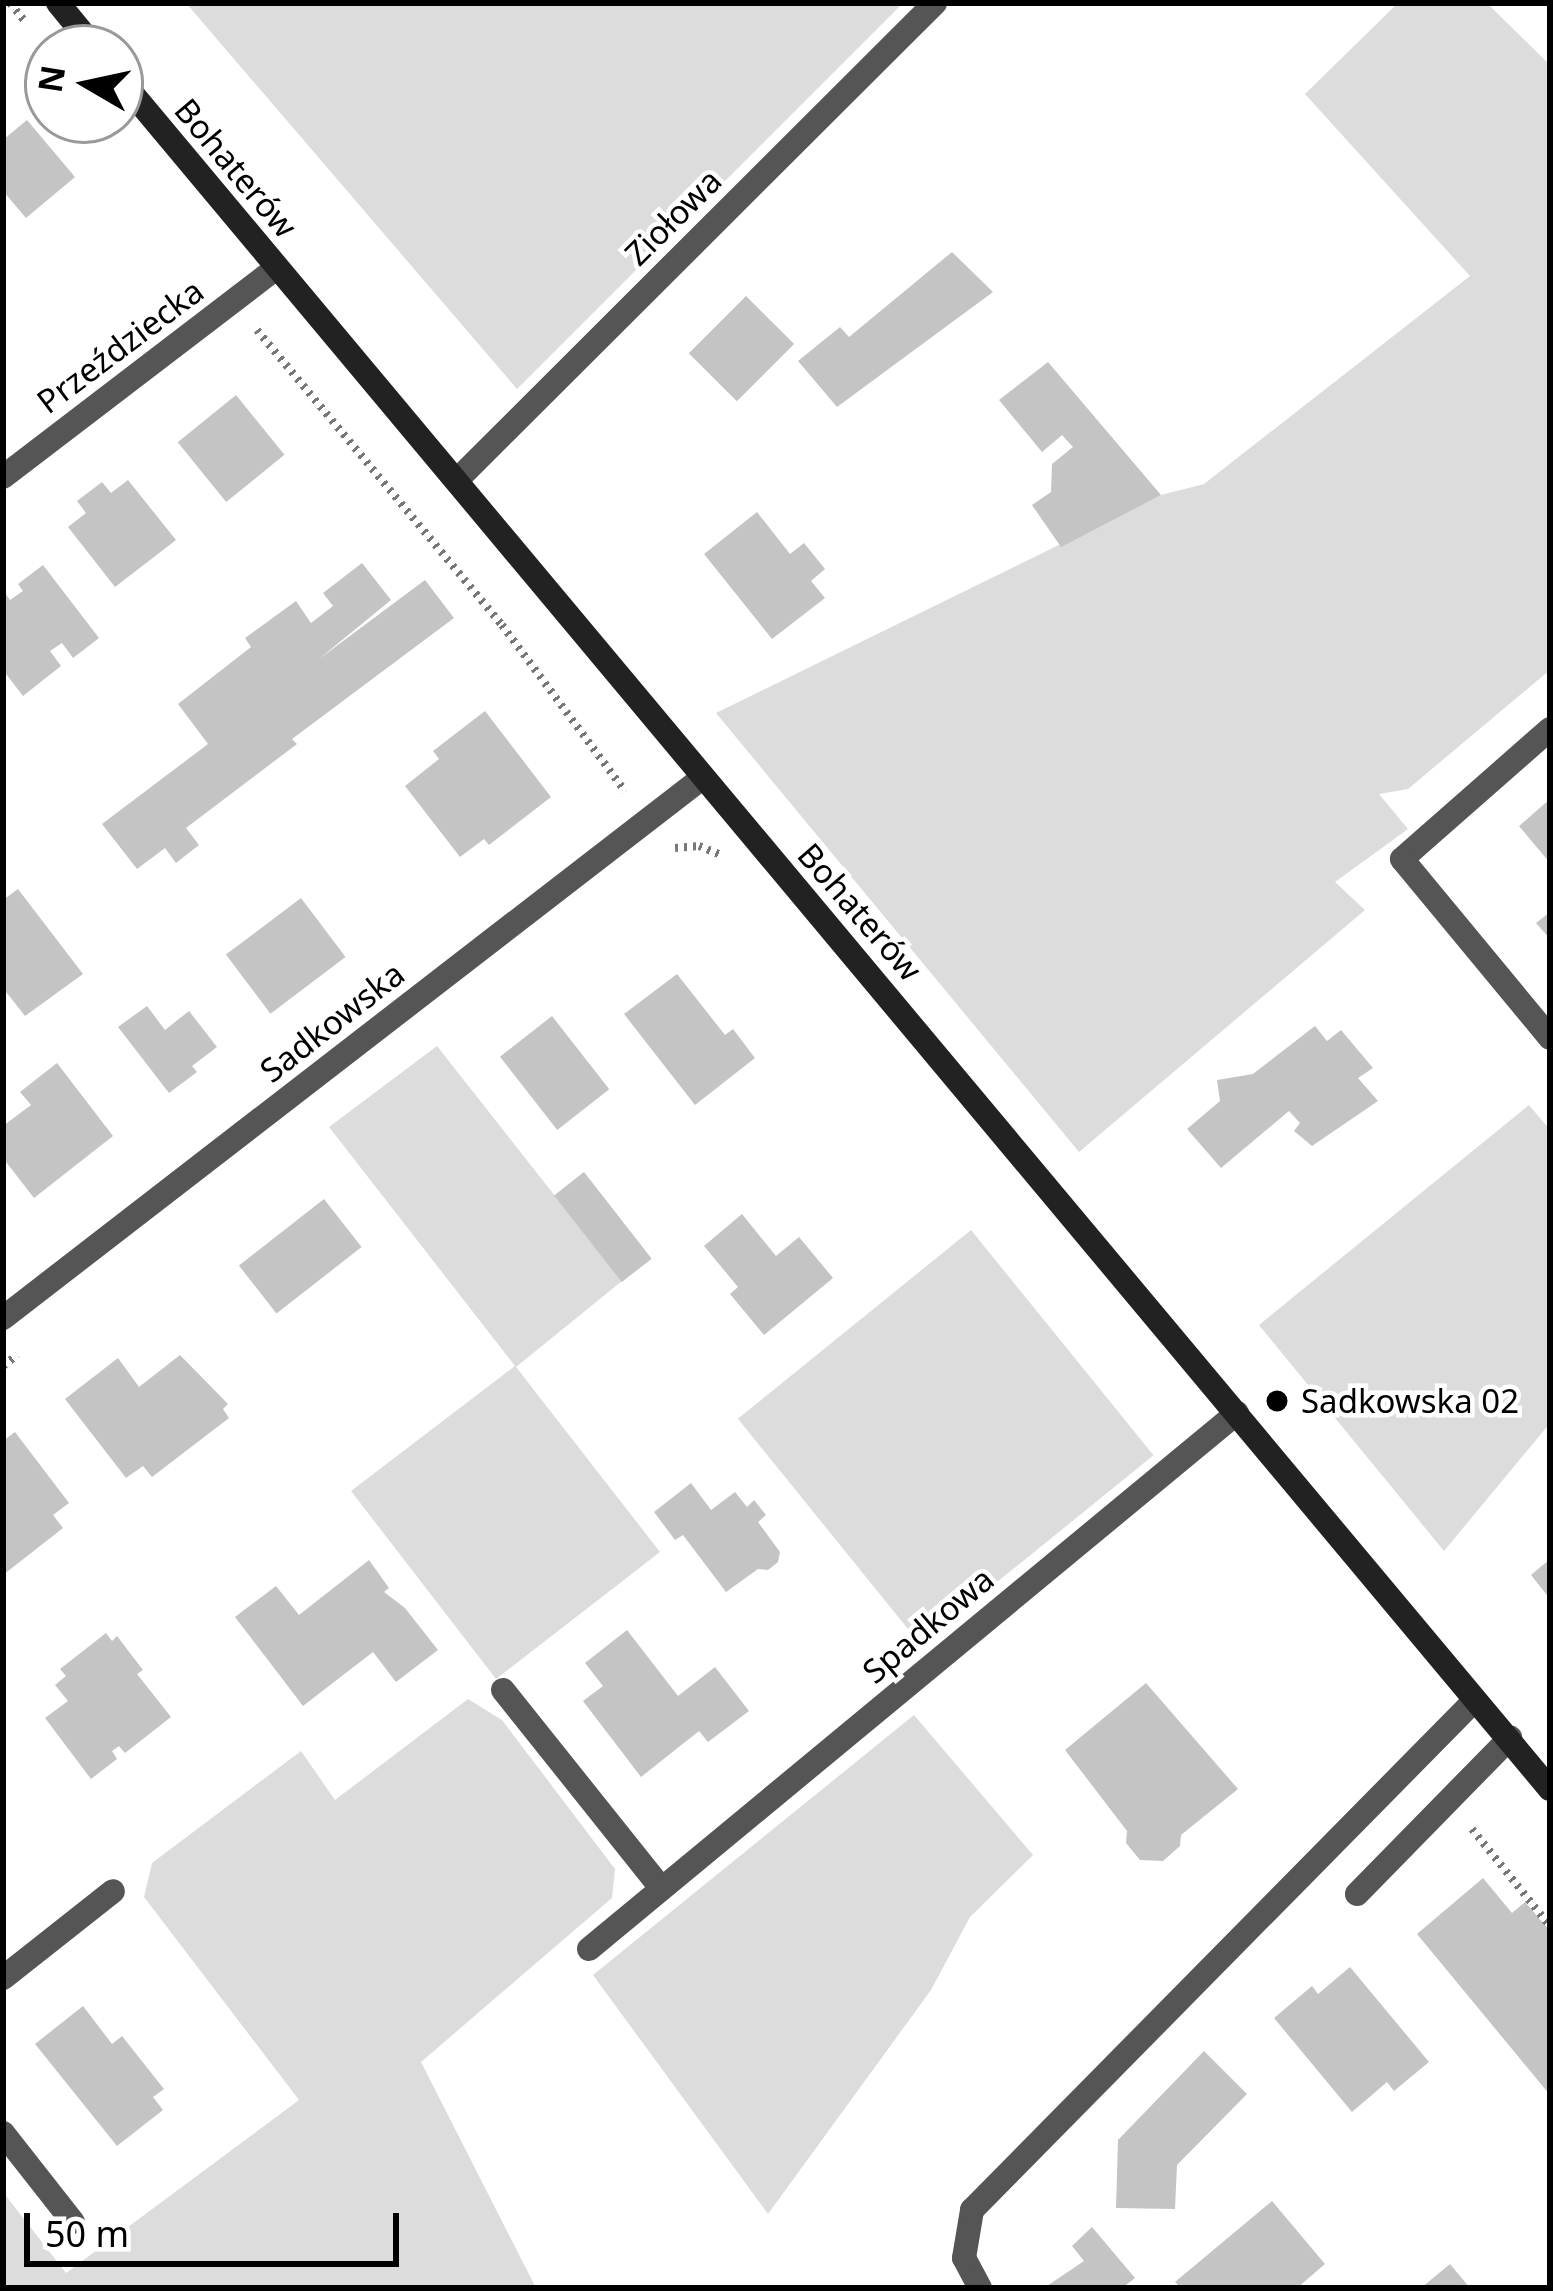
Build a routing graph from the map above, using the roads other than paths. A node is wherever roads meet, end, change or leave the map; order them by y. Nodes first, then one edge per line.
1 (935, 3) edge
2 (144, 108) edge
3 (276, 268) junction
4 (3, 476) edge
5 (458, 479) junction
6 (1550, 729) edge
7 (702, 778) junction
8 (1550, 1037) edge
9 (3, 1318) edge
10 (1237, 1414) junction
11 (503, 1690) dead end
12 (1475, 1700) junction
13 (1510, 1738) junction
14 (1550, 1790) edge
15 (661, 1888) junction
16 (113, 1891) dead end
17 (1357, 1894) dead end
18 (589, 1949) dead end
19 (3, 1978) edge
20 (3, 2133) edge
21 (74, 2222) dead end
22 (980, 2288) edge

1 - 5 street, Ziołowa
2 - 3 street, Bohaterów
3 - 4 street, Przeździecka
3 - 5 street, Bohaterów
5 - 7 street, Bohaterów
6 - 8 street
7 - 9 street, Sadkowska
7 - 10 street, Bohaterów
10 - 12 street, Bohaterów
10 - 15 street, Spadkowa
11 - 15 street
12 - 13 street, Bohaterów
12 - 22 street
13 - 14 street, Bohaterów
13 - 17 street
15 - 18 street, Spadkowa
16 - 19 street
20 - 21 street

